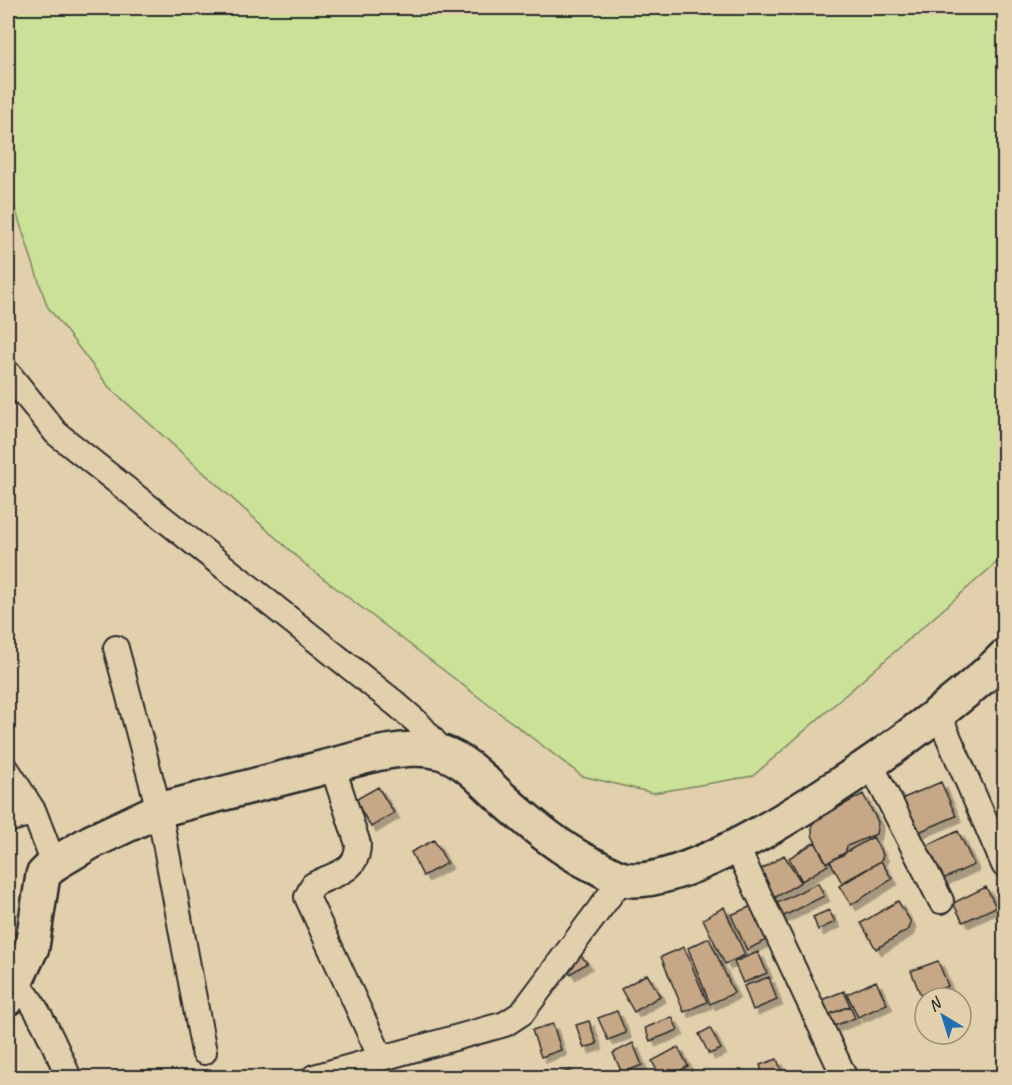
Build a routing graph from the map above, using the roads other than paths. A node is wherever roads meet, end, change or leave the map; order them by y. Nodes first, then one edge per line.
1 (8, 373) edge
2 (116, 648) dead end
3 (1005, 657) edge
4 (938, 713) junction
5 (444, 754) junction
6 (332, 765) junction
7 (872, 765) junction
8 (8, 771) edge
9 (159, 810) junction
10 (34, 812) junction
11 (8, 819) edge
12 (736, 846) junction
13 (54, 864) junction
14 (1005, 865) edge
15 (622, 879) junction
16 (941, 901) dead end
17 (11, 985) edge
18 (204, 1052) dead end
19 (381, 1058) junction
20 (69, 1077) edge
21 (314, 1077) edge
22 (845, 1077) edge

1 - 5 street
2 - 9 street
3 - 4 main road
4 - 7 main road
4 - 14 street
5 - 6 main road
5 - 15 main road
6 - 9 main road
6 - 19 street
7 - 12 main road
7 - 16 street
8 - 10 street
9 - 13 main road
9 - 18 street
10 - 11 street
10 - 13 street
12 - 15 main road
12 - 22 street
13 - 17 main road
15 - 19 street
17 - 20 street
19 - 21 street

